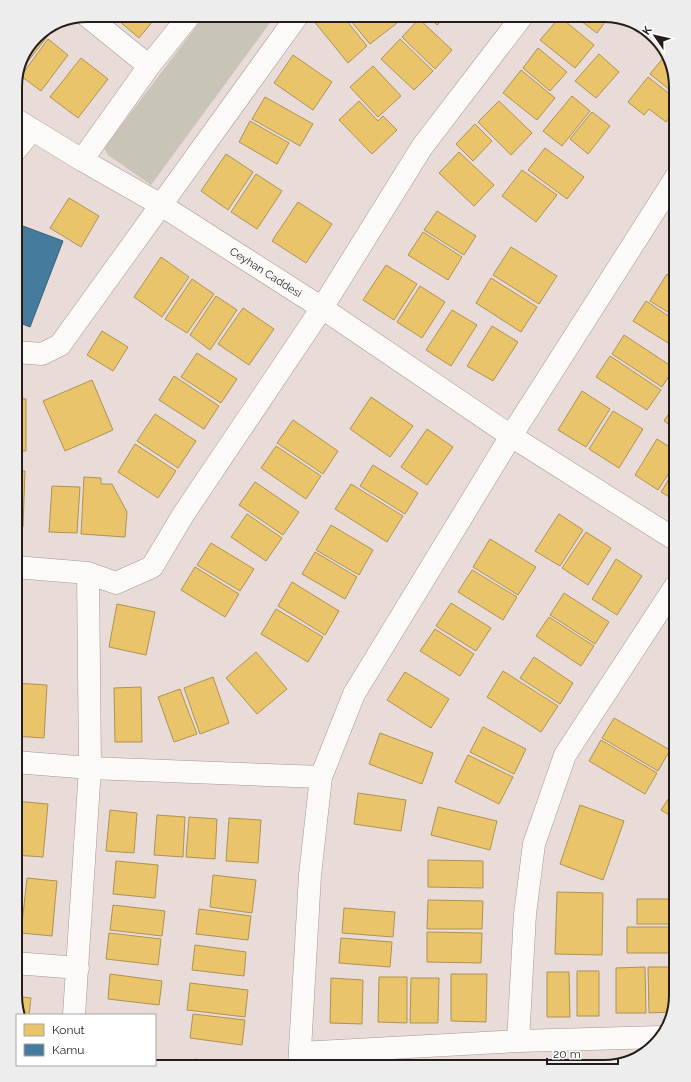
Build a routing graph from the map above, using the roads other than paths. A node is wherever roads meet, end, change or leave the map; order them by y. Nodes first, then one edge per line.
1 (95, 22) edge
2 (184, 22) edge
3 (293, 22) edge
4 (518, 22) edge
5 (149, 66) junction
6 (24, 125) edge
7 (82, 160) junction
8 (669, 188) edge
9 (162, 205) junction
10 (322, 308) junction
11 (22, 353) edge
12 (511, 436) junction
13 (669, 536) edge
14 (22, 567) edge
15 (88, 572) junction
16 (669, 596) edge
17 (22, 763) edge
18 (90, 768) junction
19 (321, 777) junction
20 (22, 964) edge
21 (78, 968) junction
22 (74, 1014) edge
23 (654, 1037) edge
24 (518, 1041) junction
25 (300, 1060) edge

1 - 5 street
2 - 5 street
3 - 9 street
4 - 10 street
5 - 7 street
6 - 7 street, Ceyhan Caddesi
7 - 9 street, Ceyhan Caddesi
8 - 12 street
9 - 10 street, Ceyhan Caddesi
9 - 11 street
10 - 12 street, Ceyhan Caddesi
10 - 15 street
12 - 13 street, Ceyhan Caddesi
12 - 19 street
14 - 15 street
15 - 18 street
16 - 24 street
17 - 18 street
18 - 19 street
18 - 21 street
19 - 25 street
20 - 21 street
21 - 22 street
23 - 24 street
24 - 25 street

